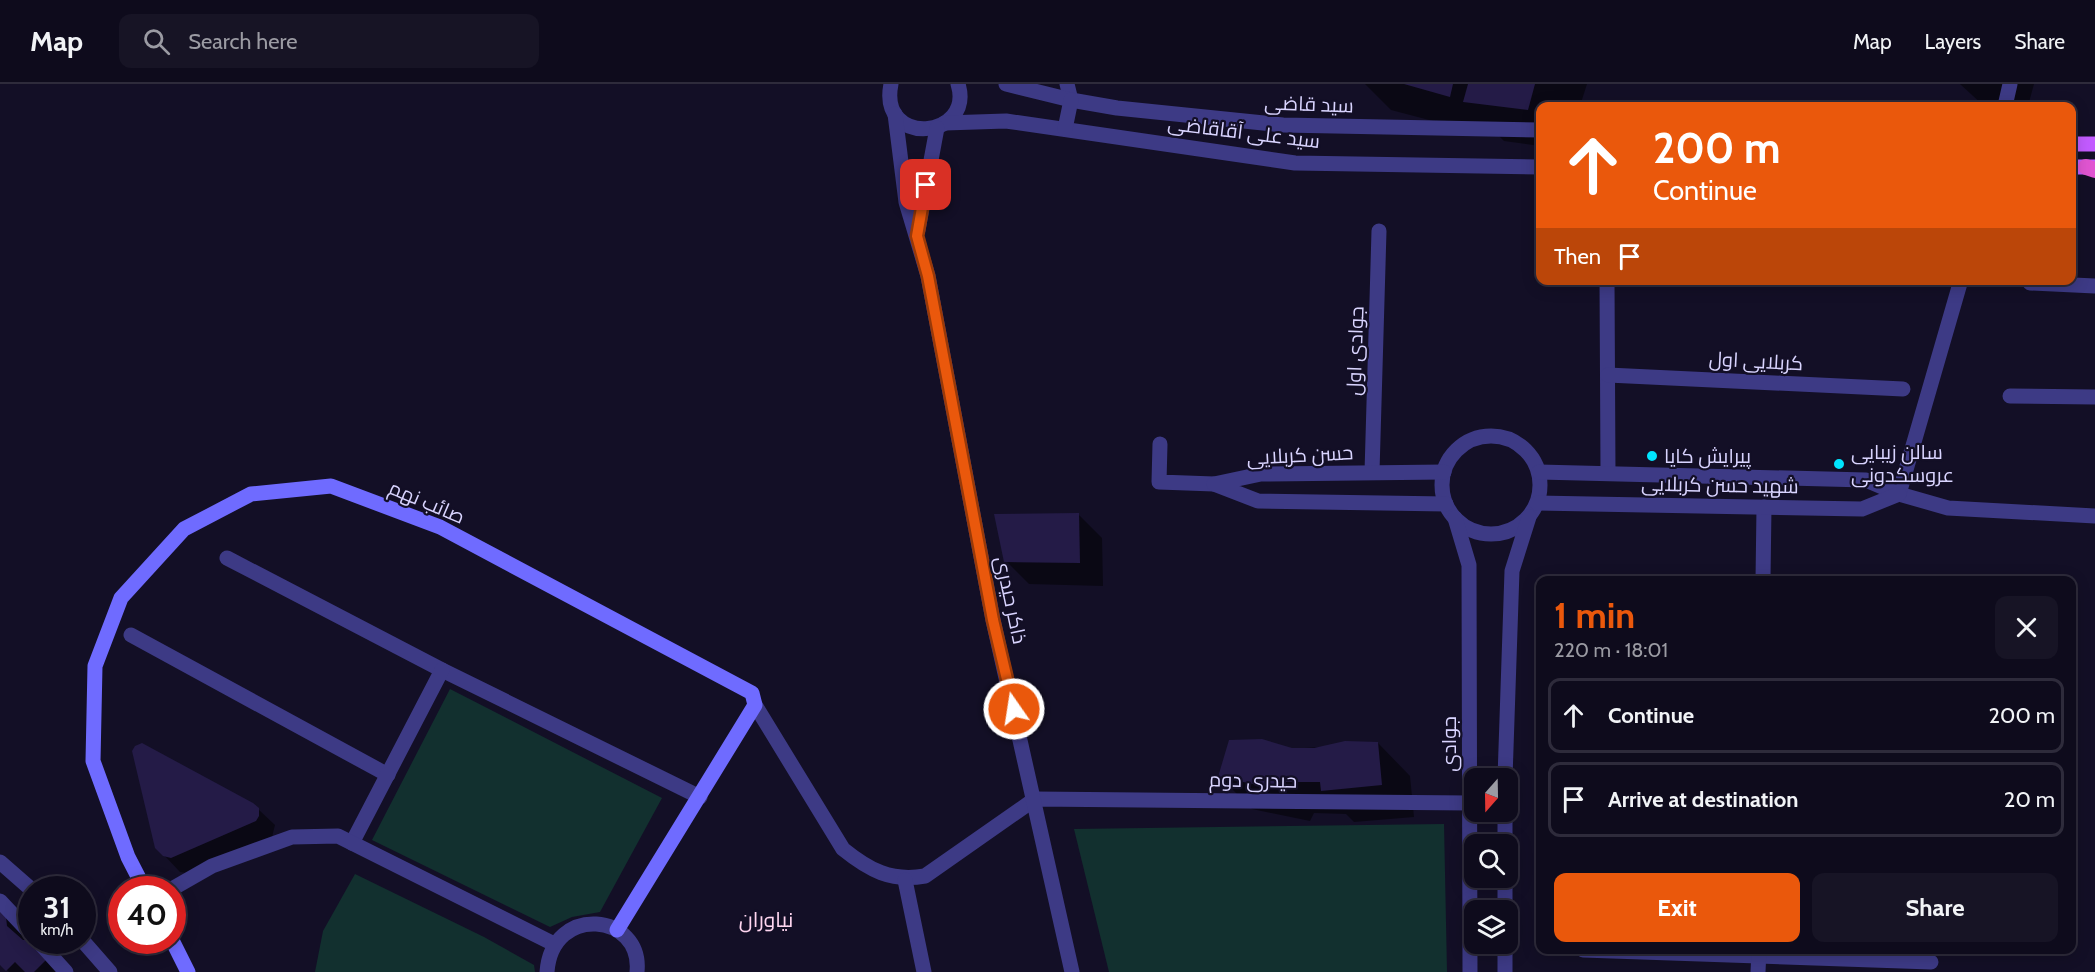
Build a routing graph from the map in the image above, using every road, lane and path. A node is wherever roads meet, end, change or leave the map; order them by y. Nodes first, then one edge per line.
1 (890, 84) edge
2 (958, 84) edge
3 (1006, 84) edge
4 (1067, 84) edge
5 (2010, 84) edge
6 (1071, 100) junction
7 (2006, 102) edge
8 (895, 114) junction
9 (941, 125) junction
10 (1065, 129) junction
11 (1536, 130) edge
12 (2076, 144) edge
13 (2095, 144) edge
14 (1536, 167) edge
15 (1379, 231) dead end
16 (917, 236) junction
17 (1607, 285) edge
18 (1960, 285) edge
19 (2073, 285) edge
20 (2095, 286) edge
21 (1608, 375) junction
22 (1903, 389) dead end
23 (2010, 396) dead end
24 (2095, 397) edge
25 (1160, 444) dead end
26 (1372, 472) junction
27 (1444, 472) junction
28 (1539, 472) junction
29 (1608, 473) junction
30 (1214, 484) junction
31 (1899, 494) junction
32 (1538, 503) junction
33 (1446, 504) junction
34 (1764, 507) junction
35 (2095, 516) edge
36 (1529, 517) junction
37 (1455, 518) junction
38 (227, 558) dead end
39 (1763, 576) edge
40 (131, 635) dead end
41 (442, 670) junction
42 (755, 705) junction
43 (1472, 768) edge
44 (1505, 768) edge
45 (388, 775) junction
46 (700, 796) junction
47 (1035, 799) junction
48 (1464, 803) edge
49 (1472, 822) edge
50 (352, 843) junction
51 (0, 862) edge
52 (138, 876) edge
53 (18, 878) edge
54 (906, 880) junction
55 (186, 881) edge
56 (0, 901) edge
57 (18, 920) edge
58 (617, 930) junction
59 (554, 944) junction
60 (50, 954) edge
61 (94, 954) edge
62 (179, 954) edge
63 (1505, 954) edge
64 (1759, 954) edge
65 (1793, 954) edge
66 (1931, 962) dead end
67 (66, 972) edge
68 (110, 972) edge
69 (188, 972) edge
70 (547, 972) edge
71 (637, 972) edge
72 (924, 972) edge
73 (1072, 972) edge
74 (1470, 972) edge
75 (1505, 972) edge
76 (1758, 972) edge

1 - 8 street, ذاکر حیدری
2 - 9 street
3 - 6 street, سید قاضی
4 - 6 street
5 - 7 street
6 - 10 street
6 - 11 street, سید قاضی
8 - 9 street, سید علی آقاقاضی
8 - 16 street, ذاکر حیدری
9 - 10 street, سید علی آقاقاضی
9 - 16 street
10 - 14 street, سید علی آقاقاضی
12 - 13 main road
15 - 26 street, جوادی اول
16 - 47 street, ذاکر حیدری
17 - 21 street
18 - 31 street
19 - 20 street
21 - 22 street, کربلایی اول
21 - 29 street
23 - 24 street
25 - 30 street
26 - 27 street, حسن کربلایی
26 - 30 street, حسن کربلایی
27 - 28 street
27 - 33 street
28 - 29 street, شهید حسن کربلایی
28 - 32 street
29 - 31 street, شهید حسن کربلایی
30 - 33 street, حسن کربلایی
31 - 34 street, شهید حسن کربلایی
31 - 35 street, شهید حسن کربلایی
32 - 34 street, شهید حسن کربلایی
32 - 36 street
33 - 37 street
34 - 39 street
36 - 37 street
36 - 44 street
37 - 43 street, جوادی
38 - 41 street
40 - 45 street
41 - 45 street
41 - 46 street
42 - 46 main road
42 - 52 main road, صائب نهم
42 - 54 street
45 - 50 street
46 - 58 main road
47 - 48 street, حیدری دوم
47 - 54 street
47 - 73 street, ذاکر حیدری
49 - 74 street, جوادی
50 - 55 street
50 - 59 street
51 - 53 street
54 - 72 street
56 - 57 street
58 - 59 street
58 - 71 street
59 - 70 street
60 - 67 street
61 - 68 street
62 - 69 main road
63 - 75 street
64 - 76 street
65 - 66 street

